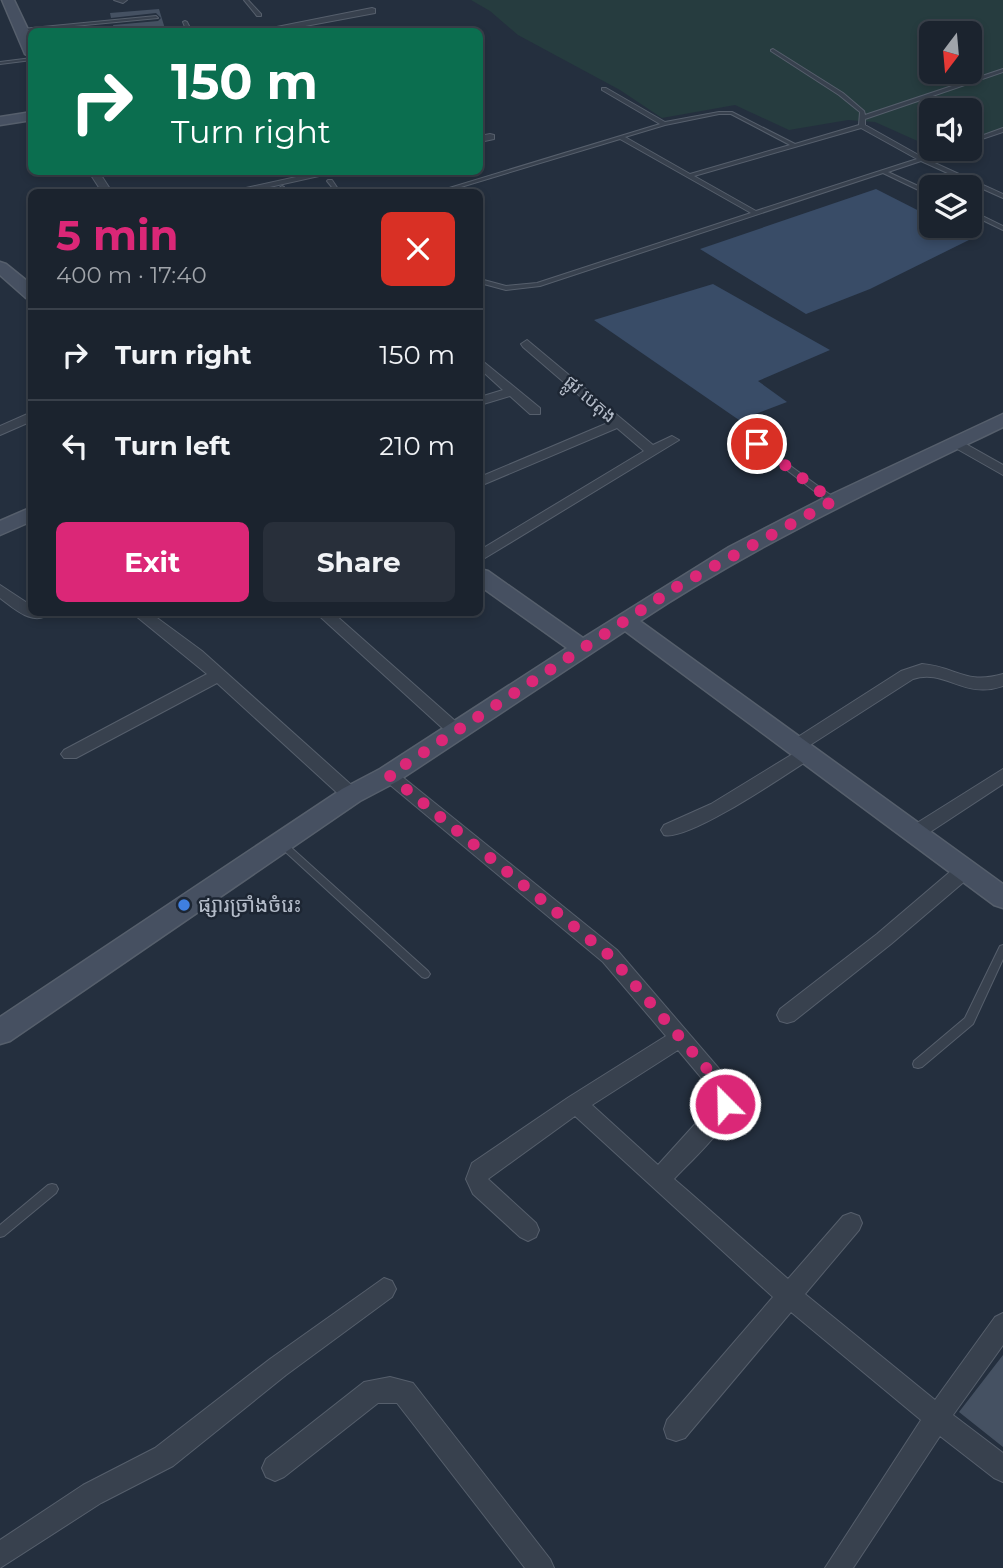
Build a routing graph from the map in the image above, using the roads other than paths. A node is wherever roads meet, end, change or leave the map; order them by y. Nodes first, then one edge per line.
1 (8, 0) edge
2 (118, 0) edge
3 (123, 0) edge
4 (246, 0) edge
5 (372, 11) dead end
6 (259, 15) dead end
7 (156, 17) dead end
8 (185, 22) dead end
9 (43, 28) edge
10 (188, 28) edge
11 (277, 28) edge
12 (28, 29) edge
13 (22, 30) junction
14 (28, 46) edge
15 (773, 50) dead end
16 (28, 57) edge
17 (0, 63) edge
18 (1003, 70) edge
19 (604, 89) dead end
20 (28, 117) edge
21 (862, 118) junction
22 (0, 121) edge
23 (664, 124) junction
24 (862, 126) junction
25 (1003, 130) edge
26 (621, 137) junction
27 (982, 138) edge
28 (793, 145) junction
29 (919, 158) edge
30 (920, 161) edge
31 (925, 161) edge
32 (884, 172) junction
33 (331, 176) edge
34 (689, 176) junction
35 (919, 188) edge
36 (251, 189) edge
37 (449, 189) dead end
38 (1003, 196) edge
39 (757, 214) junction
40 (982, 218) edge
41 (1003, 228) edge
42 (1, 271) edge
43 (483, 282) edge
44 (28, 291) edge
45 (527, 344) dead end
46 (483, 366) edge
47 (512, 391) junction
48 (483, 400) edge
49 (535, 411) dead end
50 (28, 418) edge
51 (1003, 420) edge
52 (618, 423) junction
53 (738, 430) dead end
54 (0, 431) edge
55 (672, 440) dead end
56 (957, 443) junction
57 (653, 452) junction
58 (1003, 471) edge
59 (483, 481) edge
60 (833, 501) junction
61 (28, 515) edge
62 (0, 529) edge
63 (483, 554) edge
64 (483, 578) edge
65 (0, 590) edge
66 (28, 611) edge
67 (143, 616) edge
68 (326, 616) edge
69 (626, 621) junction
70 (582, 648) junction
71 (218, 675) junction
72 (1003, 680) edge
73 (456, 732) junction
74 (801, 750) junction
75 (71, 754) dead end
76 (389, 775) junction
77 (1003, 775) edge
78 (351, 795) junction
79 (670, 830) dead end
80 (915, 833) junction
81 (281, 843) junction
82 (965, 870) junction
83 (1003, 898) edge
84 (1003, 949) edge
85 (425, 974) dead end
86 (787, 1015) dead end
87 (0, 1032) edge
88 (680, 1038) junction
89 (918, 1064) dead end
90 (576, 1104) junction
91 (659, 1180) junction
92 (52, 1189) dead end
93 (851, 1223) dead end
94 (528, 1230) dead end
95 (0, 1232) edge
96 (384, 1289) dead end
97 (790, 1297) junction
98 (1003, 1325) edge
99 (936, 1419) junction
100 (676, 1429) dead end
101 (275, 1468) dead end
102 (1003, 1469) edge
103 (0, 1555) edge
104 (541, 1568) edge
105 (838, 1568) edge

1 - 13 street
2 - 3 street
4 - 6 lane
5 - 11 street
7 - 9 lane
8 - 10 lane
12 - 13 lane
13 - 14 street
15 - 21 lane
16 - 17 lane
18 - 21 lane
19 - 23 lane
20 - 22 street
21 - 24 lane
23 - 26 lane
23 - 28 lane
24 - 28 lane
24 - 29 lane
25 - 27 lane
26 - 34 lane
26 - 37 lane
28 - 34 lane
30 - 32 lane
31 - 38 lane
32 - 35 lane
32 - 39 lane
33 - 36 street
34 - 39 lane
39 - 43 lane
40 - 41 lane
42 - 44 street
45 - 52 street, ផ្លូវ បេតុង
46 - 47 street
47 - 48 street
47 - 49 street
50 - 54 street
51 - 56 street
52 - 57 street, ផ្លូវ បេតុង
52 - 59 street
53 - 60 lane
55 - 57 street
56 - 58 street
56 - 60 street
57 - 63 street
60 - 69 street
61 - 62 street
64 - 70 street
65 - 66 street
67 - 71 street
68 - 73 street
69 - 70 street
69 - 74 street
70 - 73 street
71 - 75 street
71 - 78 street
72 - 74 street
73 - 76 street
74 - 79 street
74 - 80 street
76 - 78 street
76 - 88 street
77 - 80 street
78 - 81 street
80 - 82 street
81 - 85 lane
81 - 87 street
82 - 83 street
82 - 86 street
84 - 89 lane
88 - 90 street
88 - 91 street
90 - 91 street
90 - 94 street
91 - 97 street
92 - 95 lane
93 - 97 street
96 - 103 street
97 - 99 street
97 - 100 street
98 - 99 street
99 - 102 street
99 - 105 street
101 - 104 street

